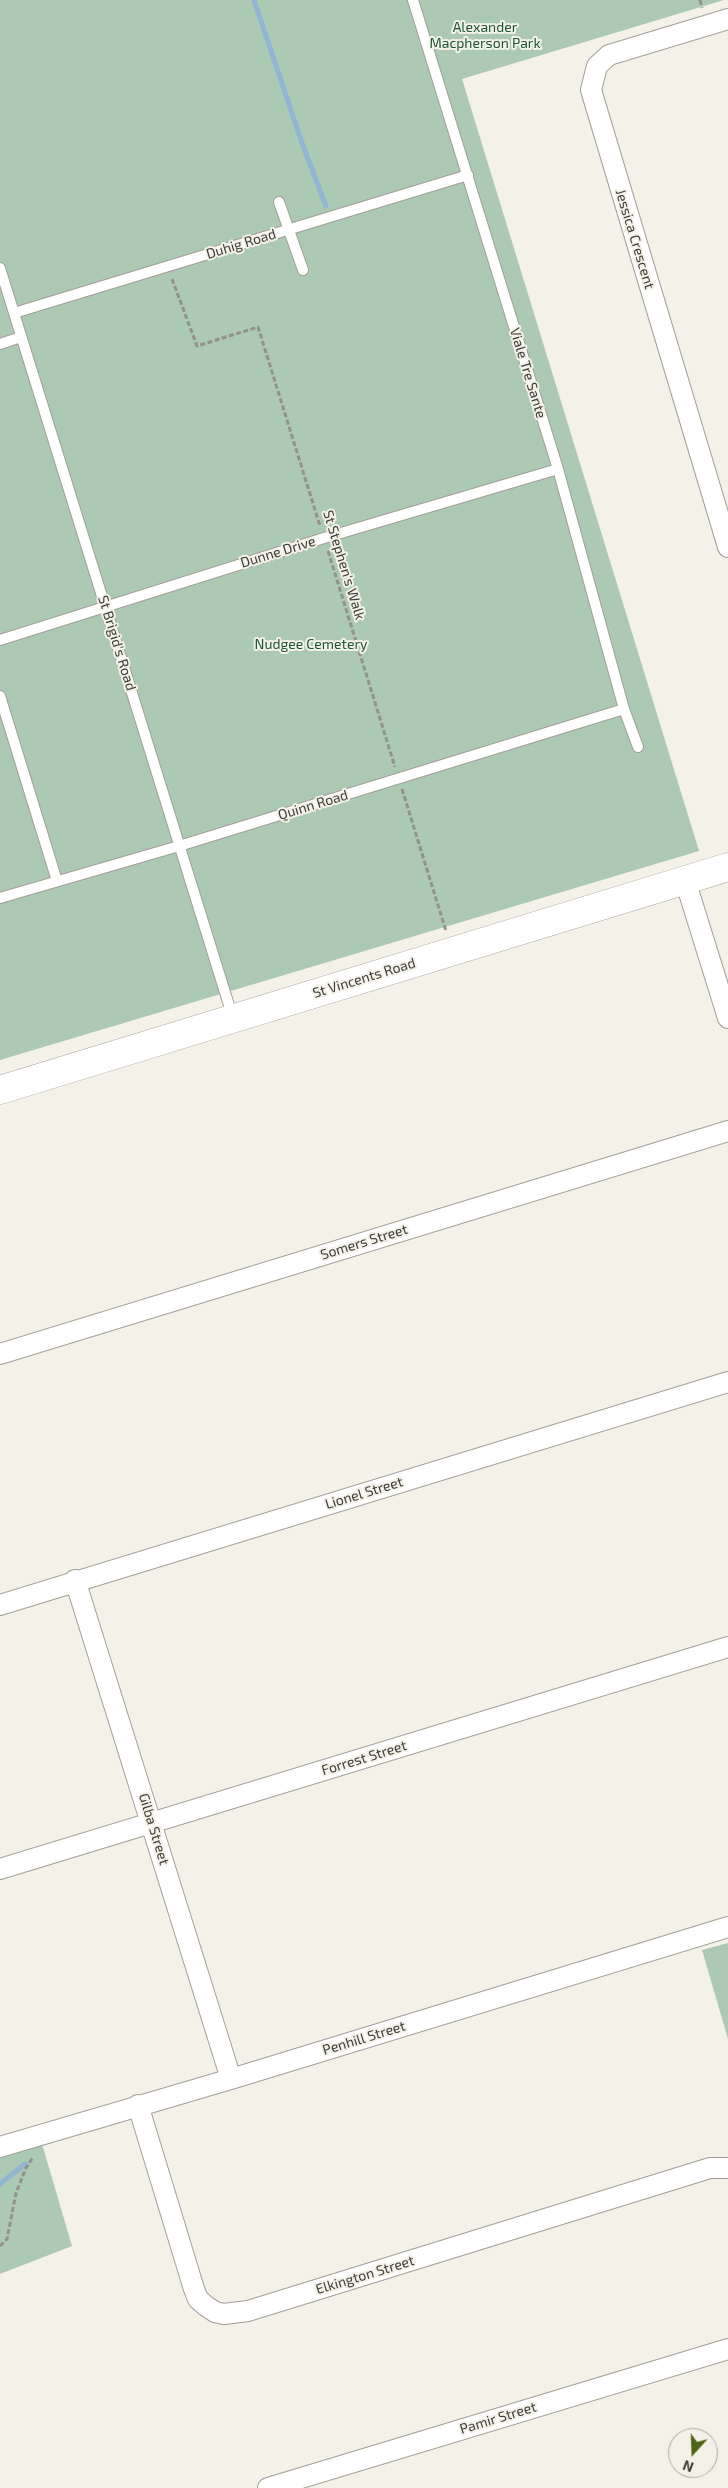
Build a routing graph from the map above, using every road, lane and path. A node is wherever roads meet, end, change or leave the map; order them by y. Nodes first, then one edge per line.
1 (413, 0) edge
2 (728, 19) edge
3 (468, 175) junction
4 (279, 202) dead end
5 (289, 230) junction
6 (167, 266) junction
7 (0, 268) edge
8 (303, 270) dead end
9 (14, 313) junction
10 (22, 337) junction
11 (0, 344) edge
12 (558, 469) junction
13 (324, 538) junction
14 (728, 547) edge
15 (105, 607) junction
16 (0, 640) edge
17 (0, 696) edge
18 (624, 709) junction
19 (638, 747) dead end
20 (399, 778) junction
21 (179, 846) junction
22 (728, 867) edge
23 (685, 880) junction
24 (57, 881) junction
25 (0, 898) edge
26 (452, 951) junction
27 (233, 1018) junction
28 (728, 1018) edge
29 (0, 1090) edge
30 (728, 1131) edge
31 (0, 1354) edge
32 (728, 1382) edge
33 (75, 1580) junction
34 (0, 1605) edge
35 (728, 1647) edge
36 (152, 1823) junction
37 (0, 1869) edge
38 (728, 1927) edge
39 (231, 2079) junction
40 (138, 2105) junction
41 (39, 2135) junction
42 (0, 2147) edge
43 (728, 2168) edge
44 (0, 2246) edge
45 (728, 2349) edge
46 (268, 2488) edge

1 - 3 lane, Viale Tre Sante
2 - 14 street, Jessica Crescent
3 - 5 lane, Duhig Road
3 - 12 lane, Viale Tre Sante
4 - 5 lane
5 - 6 lane, Duhig Road
5 - 8 lane
6 - 9 lane, Duhig Road
6 - 13 path, St Stephen's Walk
7 - 9 lane, St Brigid's Road
9 - 10 lane, St Brigid's Road
10 - 11 lane
10 - 15 lane, St Brigid's Road
12 - 13 lane, Dunne Drive
12 - 18 lane, Viale Tre Sante
13 - 15 lane, Dunne Drive
13 - 20 path, St Stephen's Walk
15 - 16 lane, Dunne Drive
15 - 21 lane, St Brigid's Road
17 - 24 lane
18 - 19 lane, Viale Tre Sante
18 - 20 lane, Quinn Road
20 - 21 lane, Quinn Road
20 - 26 path, St Stephen's Walk
21 - 24 lane, Quinn Road
21 - 27 lane, St Brigid's Road
22 - 23 main road, St Vincents Road
23 - 26 main road, St Vincents Road
23 - 28 street
24 - 25 lane, Quinn Road
26 - 27 main road, St Vincents Road
27 - 29 main road, St Vincents Road
30 - 31 street, Somers Street
32 - 33 street, Lionel Street
33 - 34 street, Lionel Street
33 - 36 street, Gilba Street
35 - 36 street, Forrest Street
36 - 37 street, Forrest Street
36 - 39 street, Gilba Street
38 - 39 street, Penhill Street
39 - 40 street, Penhill Street
40 - 41 street, Penhill Street
40 - 43 street, Elkington Street
41 - 42 street, Penhill Street
41 - 44 path
45 - 46 street, Pamir Street

